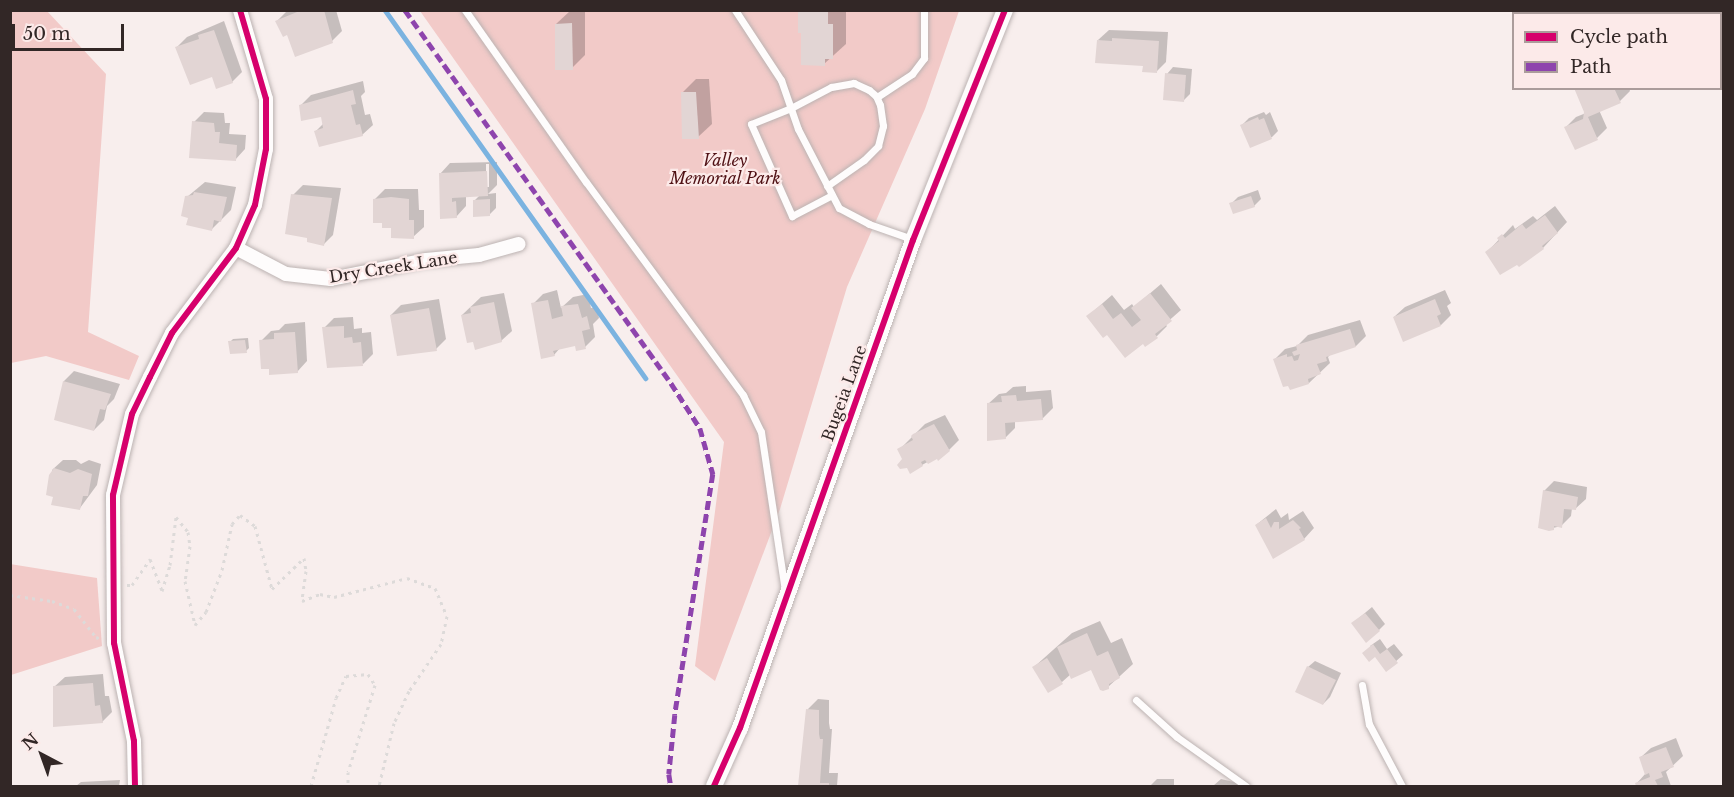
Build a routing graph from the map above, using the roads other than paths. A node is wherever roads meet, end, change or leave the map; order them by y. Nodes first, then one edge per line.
1 (240, 10) edge
2 (465, 10) edge
3 (735, 10) edge
4 (924, 10) edge
5 (1005, 10) edge
6 (877, 97) junction
7 (790, 108) junction
8 (827, 186) junction
9 (832, 195) junction
10 (913, 240) junction
11 (519, 244) dead end
12 (236, 248) junction
13 (786, 596) junction
14 (1362, 686) dead end
15 (1136, 700) dead end
16 (135, 786) edge
17 (714, 786) edge
18 (1246, 786) edge
19 (1402, 786) edge

1 - 12 street
2 - 13 lane
3 - 7 lane
4 - 6 lane
5 - 10 street, Bugeia Lane
6 - 7 lane
6 - 8 lane
7 - 8 lane
7 - 9 lane
8 - 9 lane
9 - 10 lane
10 - 13 street, Bugeia Lane
11 - 12 street, Dry Creek Lane
12 - 16 street
13 - 17 street, Bugeia Lane
14 - 19 lane
15 - 18 lane

